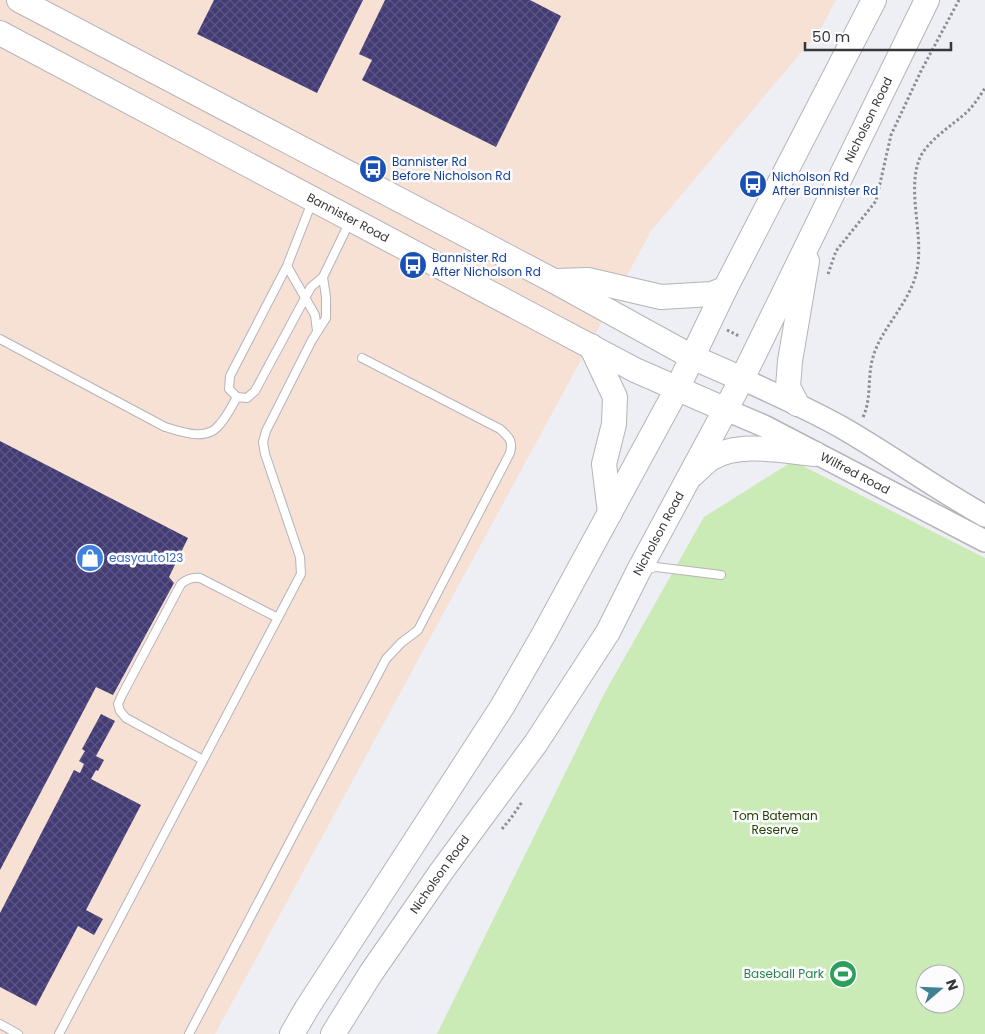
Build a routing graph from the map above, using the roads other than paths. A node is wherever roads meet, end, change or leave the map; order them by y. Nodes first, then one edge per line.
1 (18, 0) edge
2 (874, 0) edge
3 (927, 0) edge
4 (0, 33) edge
5 (313, 199) junction
6 (351, 219) junction
7 (811, 237) junction
8 (288, 266) junction
9 (323, 277) junction
10 (554, 281) junction
11 (725, 289) junction
12 (306, 299) junction
13 (317, 331) junction
14 (0, 339) edge
15 (591, 346) junction
16 (692, 357) junction
17 (362, 358) dead end
18 (742, 378) junction
19 (676, 389) junction
20 (237, 397) junction
21 (797, 404) junction
22 (724, 410) junction
23 (815, 454) junction
24 (687, 479) junction
25 (610, 513) junction
26 (985, 516) edge
27 (985, 541) edge
28 (638, 572) junction
29 (721, 575) dead end
30 (278, 618) junction
31 (203, 760) junction
32 (0, 1024) edge
33 (18, 1034) edge
34 (60, 1034) edge
35 (189, 1034) edge
36 (292, 1034) edge
37 (334, 1034) edge

1 - 10 main road
2 - 11 main road
3 - 7 main road, Nicholson Road
4 - 5 main road, Bannister Road
5 - 6 main road, Bannister Road
5 - 8 lane
6 - 9 lane
6 - 15 main road, Bannister Road
7 - 18 main road, Nicholson Road
7 - 21 main road
8 - 12 lane
8 - 20 lane
9 - 12 lane
9 - 13 lane
10 - 11 main road
10 - 16 main road
11 - 16 main road
12 - 13 lane
12 - 20 lane
13 - 30 lane
14 - 20 lane
15 - 19 main road, Bannister Road
15 - 25 main road
16 - 18 main road
16 - 19 main road
17 - 35 lane
18 - 21 main road
18 - 22 main road, Nicholson Road
19 - 22 main road, Bannister Road
19 - 25 main road
21 - 26 main road
22 - 23 main road, Wilfred Road
22 - 24 main road, Nicholson Road
23 - 24 main road
23 - 27 main road, Wilfred Road
24 - 28 main road, Nicholson Road
25 - 36 main road
28 - 29 lane
28 - 37 main road, Nicholson Road
30 - 31 lane
30 - 31 lane
31 - 34 lane
32 - 33 lane

